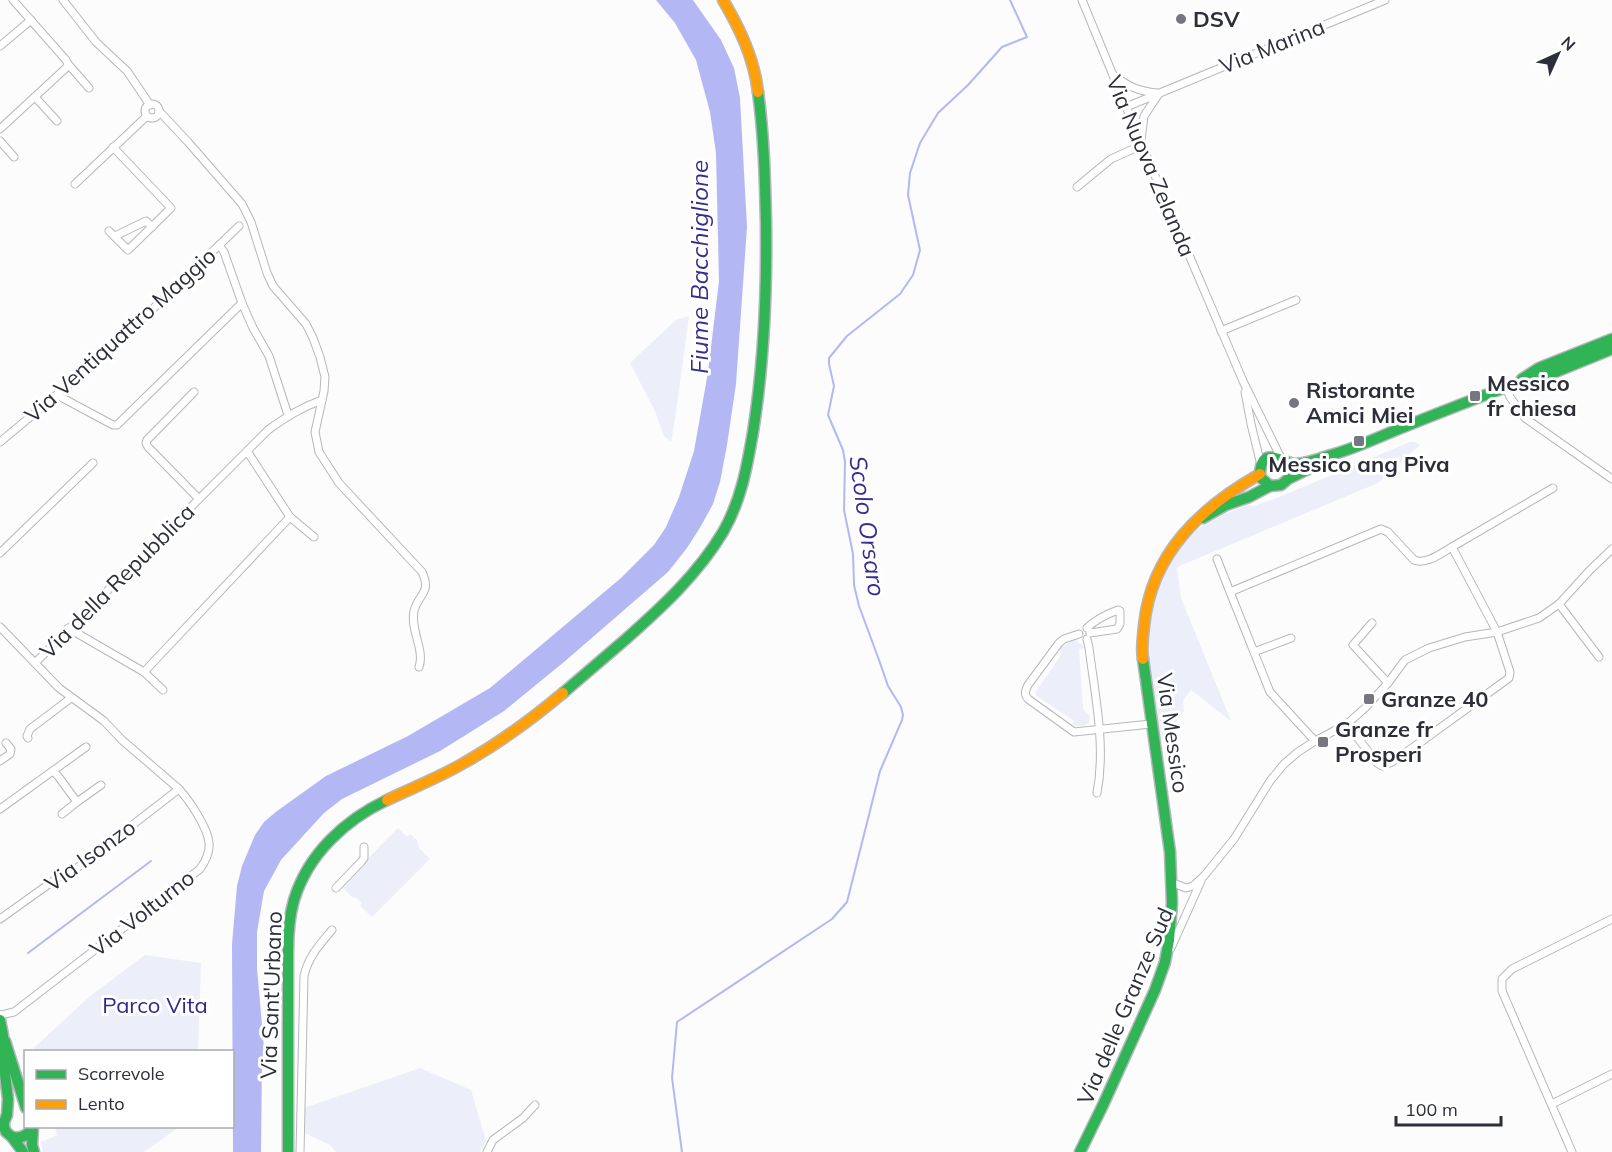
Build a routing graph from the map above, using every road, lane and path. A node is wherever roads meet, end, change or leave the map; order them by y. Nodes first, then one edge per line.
1 (13, 0) edge
2 (63, 0) edge
3 (723, 0) edge
4 (1082, 0) edge
5 (1385, 0) edge
6 (31, 20) junction
7 (0, 46) edge
8 (68, 64) junction
9 (1112, 74) junction
10 (89, 88) dead end
11 (1159, 93) junction
12 (34, 97) junction
13 (150, 105) junction
14 (1126, 107) junction
15 (159, 111) junction
16 (147, 116) junction
17 (57, 121) dead end
18 (0, 129) edge
19 (0, 141) edge
20 (1141, 144) junction
21 (113, 147) junction
22 (14, 157) dead end
23 (75, 184) dead end
24 (1077, 187) dead end
25 (239, 226) dead end
26 (152, 227) junction
27 (219, 245) junction
28 (1296, 300) dead end
29 (242, 303) junction
30 (1221, 331) junction
31 (1612, 339) edge
32 (1612, 349) edge
33 (1243, 381) junction
34 (1512, 385) junction
35 (194, 392) dead end
36 (57, 395) junction
37 (322, 400) junction
38 (288, 415) junction
39 (1270, 438) junction
40 (0, 442) edge
41 (1256, 446) junction
42 (247, 452) junction
43 (1339, 453) junction
44 (1283, 460) junction
45 (93, 463) dead end
46 (1261, 470) junction
47 (1288, 479) junction
48 (1612, 479) edge
49 (1270, 486) junction
50 (1553, 488) dead end
51 (199, 499) junction
52 (290, 517) junction
53 (1189, 526) junction
54 (314, 537) dead end
55 (1452, 547) junction
56 (1612, 549) edge
57 (0, 553) edge
58 (1605, 555) junction
59 (1217, 559) dead end
60 (1612, 560) edge
61 (1230, 592) junction
62 (1559, 604) junction
63 (1372, 623) dead end
64 (0, 627) edge
65 (68, 628) junction
66 (1497, 632) junction
67 (1291, 638) dead end
68 (1254, 652) junction
69 (1599, 657) dead end
70 (34, 663) junction
71 (419, 666) dead end
72 (144, 672) junction
73 (1388, 683) junction
74 (163, 690) dead end
75 (72, 698) junction
76 (1151, 724) junction
77 (1347, 724) junction
78 (1098, 729) junction
79 (28, 738) dead end
80 (1316, 741) junction
81 (6, 743) dead end
82 (86, 747) dead end
83 (0, 761) edge
84 (53, 771) junction
85 (101, 785) dead end
86 (179, 789) junction
87 (1097, 793) dead end
88 (77, 802) junction
89 (0, 809) edge
90 (62, 814) dead end
91 (363, 847) dead end
92 (1204, 876) junction
93 (1173, 883) junction
94 (336, 888) dead end
95 (0, 919) edge
96 (1612, 919) edge
97 (332, 930) dead end
98 (1167, 955) junction
99 (0, 1015) edge
100 (0, 1020) edge
101 (3, 1035) junction
102 (1612, 1074) edge
103 (1552, 1104) junction
104 (24, 1105) edge
105 (535, 1106) dead end
106 (24, 1110) edge
107 (4, 1118) edge
108 (32, 1128) edge
109 (33, 1128) edge
110 (7, 1136) edge
111 (23, 1152) edge
112 (34, 1152) edge
113 (288, 1152) edge
114 (300, 1152) edge
115 (487, 1152) edge
116 (1080, 1152) edge
117 (1572, 1152) edge

1 - 6 street
2 - 13 street
3 - 113 street, Via Sant'Urbano
4 - 9 street, Via Nuova Zelanda
5 - 11 street, Via Marina
6 - 7 street
6 - 8 street
8 - 10 street
8 - 12 street
9 - 11 street
9 - 14 street, Via Nuova Zelanda
11 - 14 street, Via Marina
11 - 20 street
12 - 17 street
12 - 18 street
13 - 15 street
13 - 16 street
14 - 20 street, Via Nuova Zelanda
15 - 16 street
15 - 37 street
16 - 21 street
19 - 22 street
20 - 24 street
20 - 30 street, Via Nuova Zelanda
21 - 23 street
21 - 26 street
25 - 27 street, Via Ventiquattro Maggio
26 - 26 street
27 - 29 street
27 - 36 street, Via Ventiquattro Maggio
28 - 30 street
29 - 36 street
29 - 38 street
30 - 33 street, Via Nuova Zelanda
31 - 34 street, Via Messico
32 - 34 street, Via Messico
33 - 39 street, Via Nuova Zelanda
33 - 41 street, Via Nuova Zelanda
34 - 43 street, Via Messico
34 - 48 street
35 - 51 street, Via della Repubblica
36 - 40 street, Via Ventiquattro Maggio
37 - 38 street, Via della Repubblica
37 - 71 street
38 - 42 street, Via della Repubblica
39 - 41 street
39 - 44 street, Via Nuova Zelanda
41 - 46 street, Via Nuova Zelanda
42 - 51 street, Via della Repubblica
42 - 52 street
43 - 44 street, Via Messico
43 - 47 street, Via Messico
44 - 46 street, Via Messico
44 - 47 street
45 - 57 street
46 - 49 street
46 - 53 street, Via Messico
47 - 49 street, Via Messico
49 - 53 street, Via Messico
50 - 55 street
51 - 65 street, Via della Repubblica
52 - 54 street
52 - 72 street
53 - 76 street, Via Messico
55 - 61 street
55 - 66 street
56 - 58 street, Via delle Granze Sud
58 - 60 street
58 - 62 street, Via delle Granze Sud
59 - 61 street
61 - 68 street
62 - 66 street, Via delle Granze Sud
62 - 69 street
63 - 73 street
64 - 70 street, Via Volturno
65 - 70 street, Via della Repubblica
65 - 72 street
66 - 73 street, Via delle Granze Sud
66 - 77 street
67 - 68 street
68 - 80 street
70 - 75 street, Via Volturno
72 - 74 street
73 - 77 street, Via delle Granze Sud
75 - 79 street
75 - 86 street, Via Volturno
76 - 78 street
76 - 93 street, Via Messico
77 - 80 street, Via delle Granze Sud
78 - 78 street
78 - 87 street
80 - 92 street, Via delle Granze Sud
81 - 83 street
82 - 84 street
84 - 88 street
84 - 89 street
85 - 88 street
86 - 95 street, Via Isonzo
86 - 99 street, Via Volturno
88 - 90 street
91 - 94 street
92 - 93 street, Via delle Granze Sud
92 - 98 street, Via delle Granze Sud
93 - 98 street, Via Messico
96 - 103 street
97 - 114 street, Via Sant'Urbano
98 - 116 street, Via delle Granze Sud
100 - 101 street
101 - 104 street
101 - 107 street
102 - 103 street
103 - 117 street
105 - 115 street
106 - 107 street
107 - 110 street
108 - 110 street
109 - 112 street
110 - 111 street

